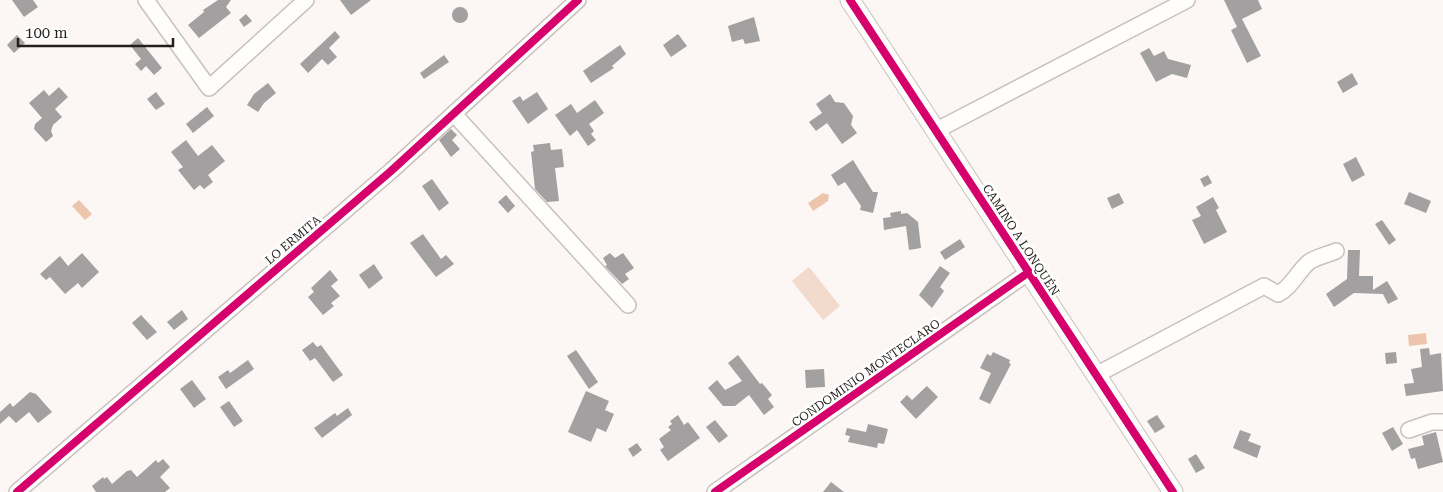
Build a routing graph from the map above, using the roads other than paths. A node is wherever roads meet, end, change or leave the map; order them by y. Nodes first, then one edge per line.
1 (146, 0) edge
2 (306, 0) edge
3 (578, 0) edge
4 (850, 0) edge
5 (1187, 0) edge
6 (454, 114) junction
7 (937, 130) junction
8 (1336, 251) dead end
9 (1029, 272) junction
10 (628, 305) dead end
11 (1096, 375) junction
12 (1443, 422) edge
13 (1409, 430) dead end
14 (17, 492) edge
15 (714, 492) edge
16 (1173, 492) edge

1 - 2 street
3 - 6 street, LO ERMITA
4 - 7 main road, CAMINO A LONQUÉN
5 - 7 street
6 - 10 street
6 - 14 street, LO ERMITA
7 - 9 main road, CAMINO A LONQUÉN
8 - 11 street
9 - 11 main road, CAMINO A LONQUÉN
9 - 15 street, CONDOMINIO MONTECLARO
11 - 16 main road, CAMINO A LONQUÉN
12 - 13 street

